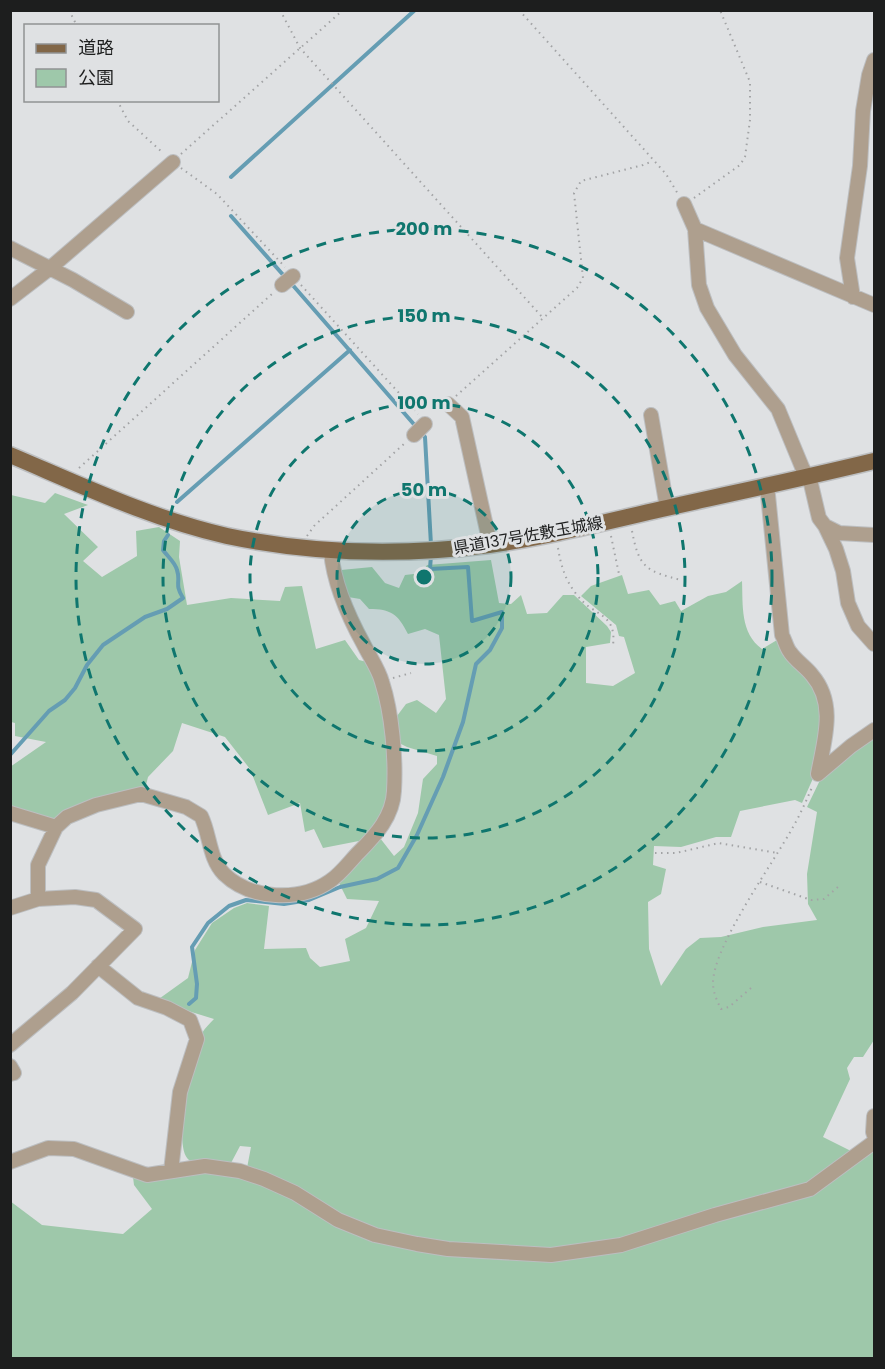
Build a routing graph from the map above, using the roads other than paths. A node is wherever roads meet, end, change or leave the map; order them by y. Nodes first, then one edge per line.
1 (874, 60) edge
2 (172, 162) road end
3 (684, 204) road end
4 (695, 229) junction
5 (10, 248) edge
6 (49, 269) junction
7 (853, 297) junction
8 (10, 299) edge
9 (874, 305) edge
10 (127, 312) dead end
11 (448, 404) road end
12 (651, 415) dead end
13 (425, 424) road end
14 (414, 435) road end
15 (10, 455) edge
16 (874, 461) edge
17 (808, 477) junction
18 (767, 485) junction
19 (667, 508) junction
20 (825, 526) junction
21 (874, 535) edge
22 (490, 544) junction
23 (331, 552) junction
24 (874, 644) edge
25 (874, 730) edge
26 (10, 813) edge
27 (56, 827) junction
28 (38, 899) junction
29 (10, 909) edge
30 (98, 966) junction
31 (10, 1045) edge
32 (10, 1066) edge
33 (10, 1074) edge
34 (874, 1116) edge
35 (874, 1135) edge
36 (874, 1142) edge
37 (10, 1162) edge
38 (171, 1171) junction

1 - 7 street
2 - 6 street
3 - 4 street
4 - 7 street
4 - 17 street
5 - 6 street
6 - 8 street
6 - 10 street
7 - 9 street
11 - 22 street
12 - 19 street
13 - 14 street
15 - 23 main road, 県道137号佐敷玉城線
16 - 17 main road, 県道137号佐敷玉城線
17 - 18 main road, 県道137号佐敷玉城線
17 - 20 street
18 - 19 main road, 県道137号佐敷玉城線
18 - 25 street
19 - 22 main road, 県道137号佐敷玉城線
20 - 21 street
20 - 24 street
22 - 23 main road, 県道137号佐敷玉城線
23 - 27 street
26 - 27 street
27 - 28 street
28 - 29 street
28 - 30 street
30 - 31 street
30 - 38 street
32 - 33 street
34 - 35 street
36 - 38 street
37 - 38 street

